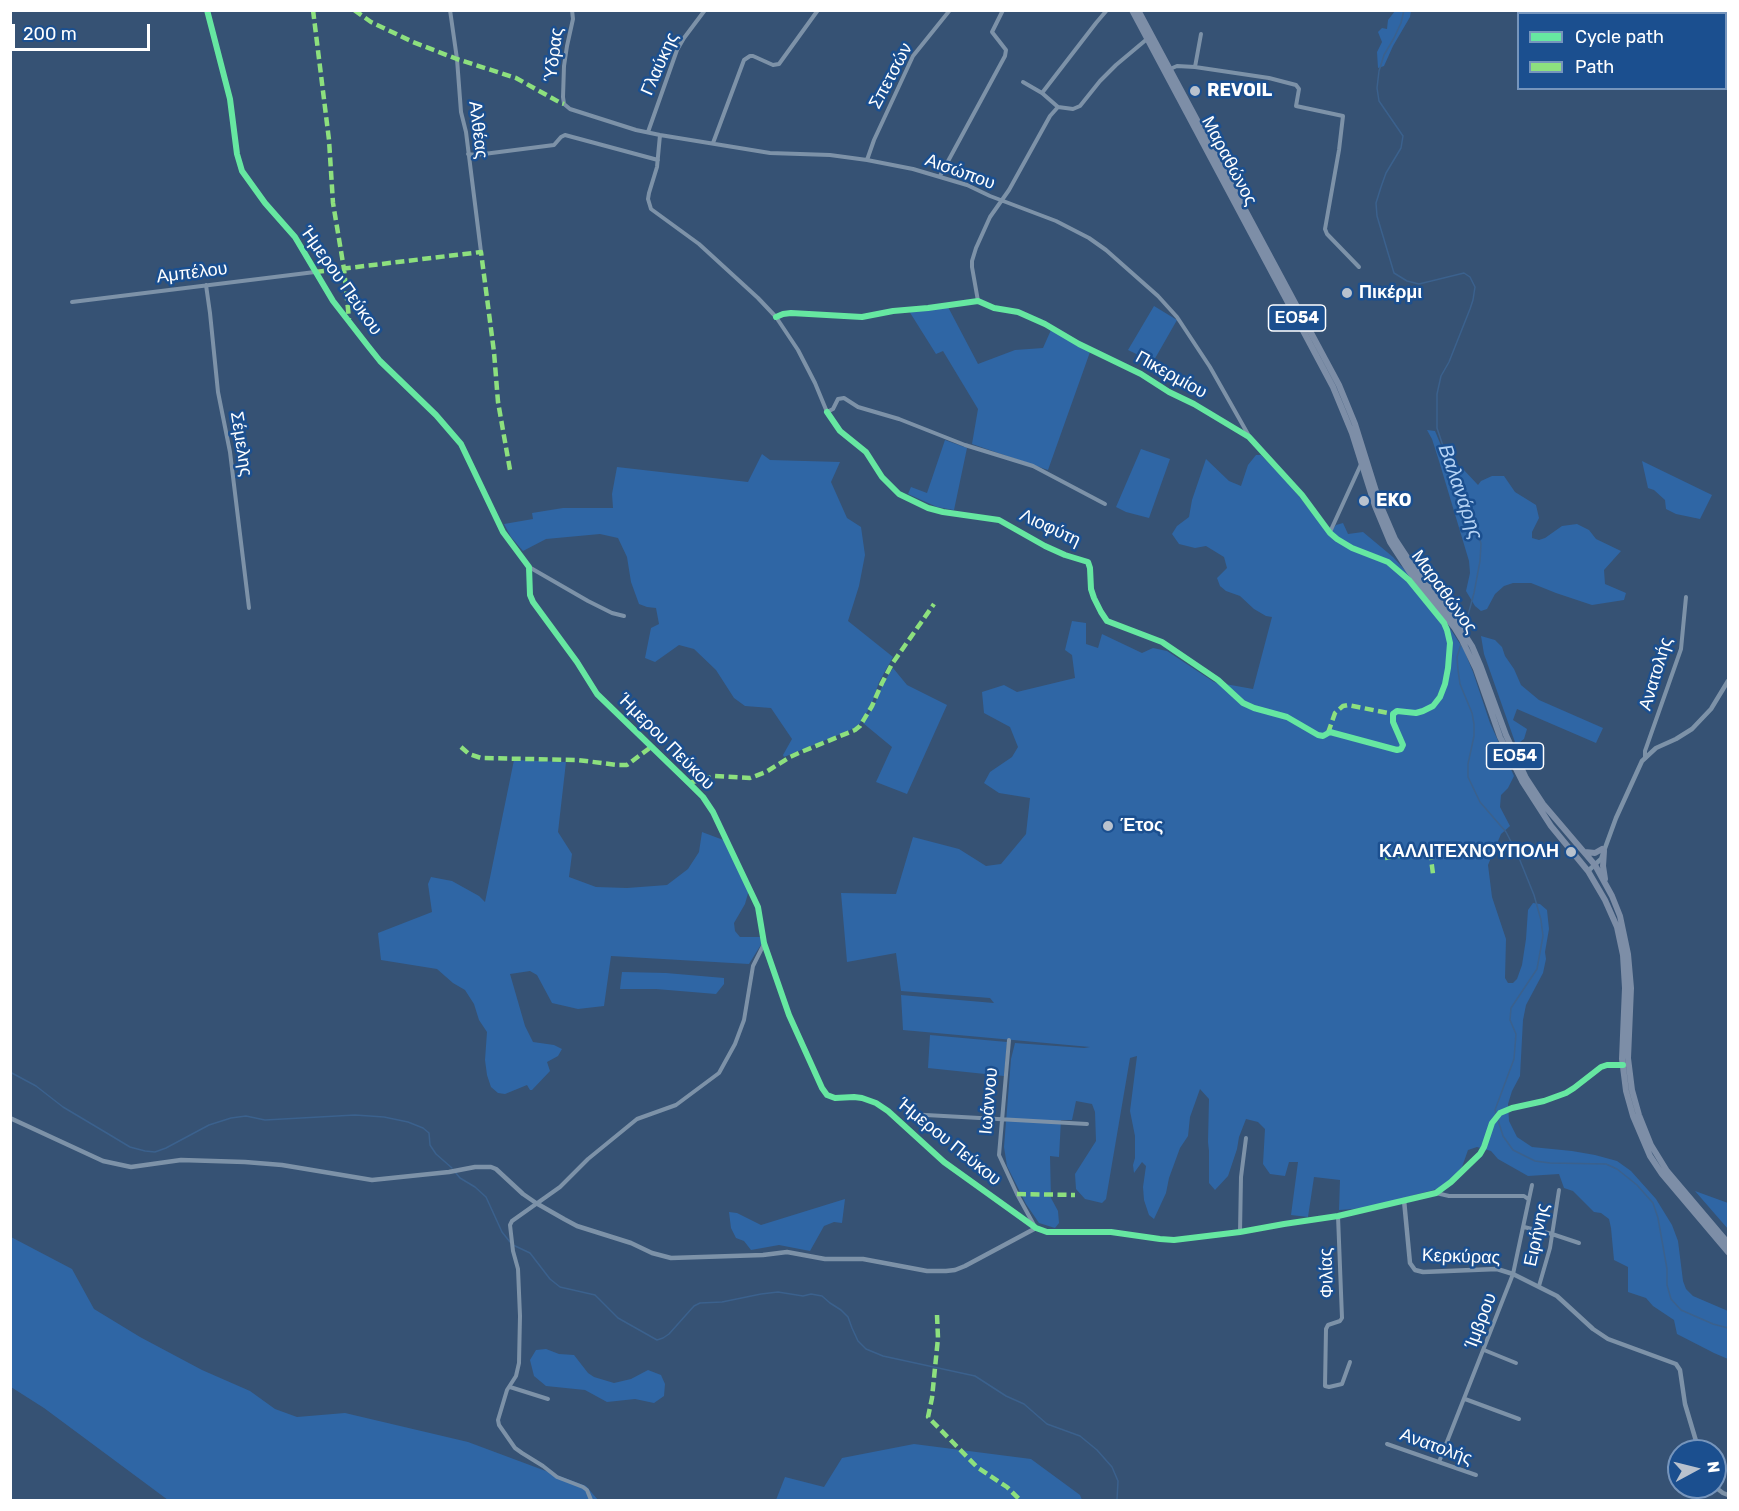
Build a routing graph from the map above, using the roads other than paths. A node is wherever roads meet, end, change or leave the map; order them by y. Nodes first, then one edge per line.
1 (207, 10) edge
2 (450, 10) edge
3 (572, 10) edge
4 (705, 10) edge
5 (818, 10) edge
6 (1003, 10) edge
7 (1107, 10) edge
8 (1132, 10) edge
9 (1138, 10) edge
10 (948, 11) edge
11 (1201, 34) dead end
12 (1147, 39) junction
13 (1195, 67) junction
14 (1170, 69) junction
15 (1023, 82) dead end
16 (1042, 93) junction
17 (564, 104) joint
18 (1058, 107) junction
19 (648, 132) junction
20 (660, 135) junction
21 (713, 143) junction
22 (468, 154) junction
23 (658, 160) junction
24 (867, 160) junction
25 (940, 176) junction
26 (1001, 200) junction
27 (481, 252) dead end
28 (1359, 267) dead end
29 (315, 272) junction
30 (206, 285) junction
31 (72, 302) dead end
32 (978, 302) junction
33 (776, 317) junction
34 (827, 412) junction
35 (1249, 437) junction
36 (1362, 462) junction
37 (1105, 504) dead end
38 (1330, 532) junction
39 (528, 567) junction
40 (1686, 597) dead end
41 (249, 608) dead end
42 (624, 616) dead end
43 (1456, 625) junction
44 (1469, 647) junction
45 (1728, 681) edge
46 (1402, 747) joint
47 (1645, 758) junction
48 (1603, 848) junction
49 (1584, 852) junction
50 (1593, 863) junction
51 (1587, 869) junction
52 (1607, 886) junction
53 (764, 943) junction
54 (1009, 1040) dead end
55 (1623, 1065) junction
56 (908, 1114) dead end
57 (10, 1118) edge
58 (1002, 1120) junction
59 (1087, 1124) dead end
60 (1246, 1138) dead end
61 (1532, 1185) dead end
62 (1559, 1190) dead end
63 (1436, 1193) junction
64 (1404, 1200) junction
65 (1529, 1200) junction
66 (536, 1203) junction
67 (1338, 1216) junction
68 (1524, 1227) junction
69 (1036, 1228) junction
70 (1239, 1232) junction
71 (1552, 1234) junction
72 (1579, 1243) dead end
73 (1728, 1243) edge
74 (1728, 1252) edge
75 (1513, 1274) junction
76 (1539, 1286) junction
77 (1484, 1350) junction
78 (1350, 1362) dead end
79 (1516, 1363) dead end
80 (510, 1387) junction
81 (548, 1399) dead end
82 (1465, 1399) junction
83 (1520, 1419) dead end
84 (1695, 1439) edge
85 (1387, 1444) dead end
86 (1439, 1462) junction
87 (1476, 1475) dead end
88 (591, 1500) edge

1 - 29 street, Ήμερου Πεύκου
2 - 22 street, Αλθέας
3 - 17 street, Ύδρας
4 - 19 street, Γλαύκης
5 - 21 street
6 - 25 street
7 - 16 street
8 - 12 main road, Μαραθώνος / ΕΟ54
9 - 14 main road, Μαραθώνος / ΕΟ54
10 - 24 street, Σπετσών
11 - 13 street
12 - 18 street
12 - 36 main road, Μαραθώνος / ΕΟ54
13 - 14 street
13 - 28 street
14 - 43 main road, Μαραθώνος / ΕΟ54
15 - 16 street
16 - 18 street
17 - 19 street, Αισώπου
18 - 26 street
19 - 20 street, Αισώπου
20 - 21 street, Αισώπου
20 - 23 street
21 - 24 street, Αισώπου
22 - 23 street
22 - 27 street, Αλθέας
23 - 33 street
24 - 25 street, Αισώπου
25 - 26 street, Αισώπου
26 - 32 street
26 - 35 street, Αισώπου
29 - 30 street, Αμπέλου
29 - 39 street, Ήμερου Πεύκου
30 - 31 street, Αμπέλου
30 - 41 street, Σέμελης
32 - 33 street, Πικερμίου
32 - 35 street, Πικερμίου
33 - 34 street
34 - 37 street
34 - 46 street, Λιοφύτη
35 - 38 street, Πικερμίου
36 - 38 street
36 - 43 main road, Μαραθώνος / ΕΟ54
38 - 46 street, Πικερμίου
39 - 42 street
39 - 53 street, Ήμερου Πεύκου
40 - 47 street, Ανατολής
43 - 44 main road, Μαραθώνος / ΕΟ54
44 - 49 main road, Μαραθώνος / ΕΟ54
44 - 51 main road, Μαραθώνος / ΕΟ54
45 - 47 street
47 - 48 street
48 - 49 main road
48 - 50 street
48 - 52 main road
49 - 50 main road, Μαραθώνος / ΕΟ54
50 - 51 street
50 - 52 main road, Μαραθώνος / ΕΟ54
51 - 55 main road, Μαραθώνος / ΕΟ54
52 - 73 main road, Μαραθώνος / ΕΟ54
53 - 66 street
53 - 69 street, Ήμερου Πεύκου
54 - 58 street, Ιωάννου
55 - 63 street, Ήμερου Πεύκου
55 - 74 main road, Μαραθώνος / ΕΟ54
56 - 58 street
57 - 66 street
58 - 59 street
58 - 69 street, Ιωάννου
60 - 70 street
61 - 65 street, Ίμβρου
62 - 71 street, Ειρήνης
63 - 64 street, Ήμερου Πεύκου
63 - 65 street
64 - 67 street, Ήμερου Πεύκου
64 - 75 street, Κερκύρας
65 - 68 street, Ίμβρου
66 - 69 street
66 - 80 street
67 - 70 street, Ήμερου Πεύκου
67 - 78 street, Φιλίας
68 - 71 street
68 - 75 street, Ίμβρου
69 - 70 street, Ήμερου Πεύκου
71 - 72 street
71 - 76 street, Ειρήνης
75 - 76 street, Κερκύρας
75 - 77 street, Ίμβρου
76 - 84 street, Κερκύρας
77 - 79 street
77 - 82 street, Ίμβρου
80 - 81 street
80 - 88 street
82 - 83 street
82 - 86 street, Ίμβρου
85 - 86 street, Ανατολής
86 - 87 street, Ανατολής

